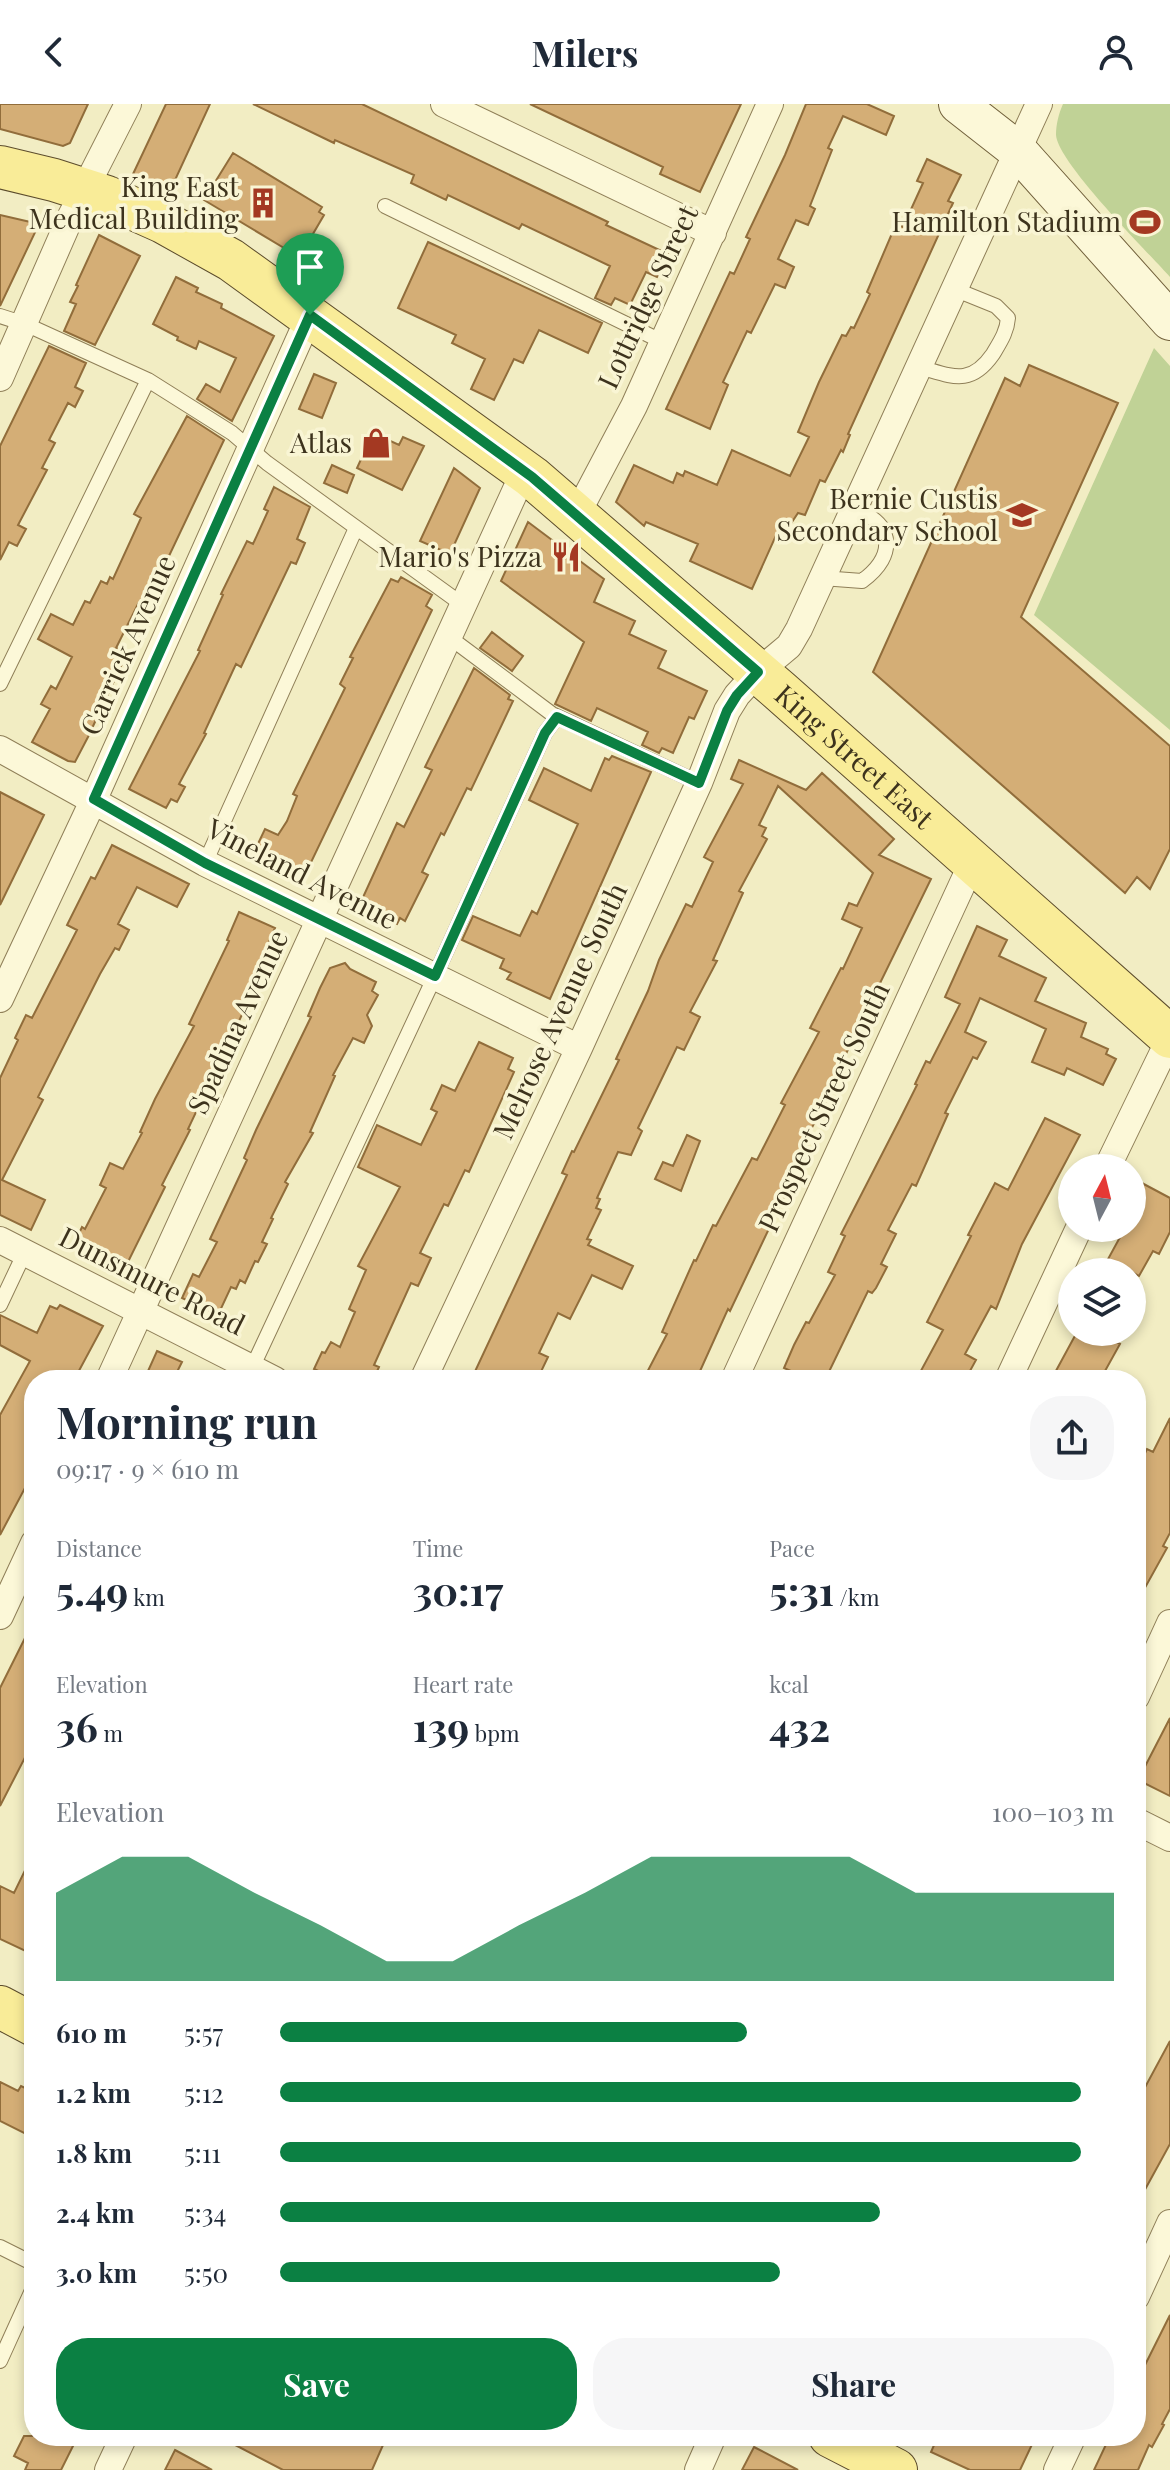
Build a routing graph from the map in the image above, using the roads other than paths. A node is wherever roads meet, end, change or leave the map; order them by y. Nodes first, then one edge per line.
1 (128, 104) edge
2 (444, 104) edge
3 (770, 104) edge
4 (958, 104) edge
5 (1039, 104) edge
6 (1018, 151) junction
7 (0, 167) edge
8 (85, 189) junction
9 (385, 206) dead end
10 (713, 233) junction
11 (954, 289) junction
12 (310, 315) junction
13 (0, 316) edge
14 (1170, 321) edge
15 (25, 324) junction
16 (663, 342) junction
17 (919, 367) junction
18 (0, 378) edge
19 (148, 380) junction
20 (251, 448) junction
21 (524, 472) junction
22 (855, 506) junction
23 (577, 514) junction
24 (356, 528) junction
25 (822, 578) junction
26 (463, 605) junction
27 (449, 637) junction
28 (758, 672) junction
29 (0, 684) edge
30 (557, 717) junction
31 (0, 749) edge
32 (699, 783) junction
33 (94, 799) junction
34 (973, 861) junction
35 (205, 863) junction
36 (321, 919) junction
37 (435, 976) junction
38 (0, 999) edge
39 (1170, 1038) edge
40 (579, 1048) junction
41 (1114, 1154) edge
42 (0, 1240) edge
43 (1072, 1242) edge
44 (25, 1252) junction
45 (0, 1305) edge
46 (141, 1311) junction
47 (114, 1370) edge
48 (256, 1370) edge
49 (266, 1370) edge
50 (428, 1370) edge
51 (739, 1370) edge
52 (1013, 1370) edge
53 (24, 1564) edge
54 (0, 1616) edge
55 (1170, 1623) edge
56 (1146, 1675) edge
57 (1146, 1826) edge
58 (1170, 1838) edge
59 (1170, 2223) edge
60 (0, 2247) edge
61 (24, 2259) edge
62 (1146, 2275) edge
63 (24, 2308) edge
64 (0, 2361) edge
65 (119, 2446) edge
66 (709, 2446) edge
67 (849, 2446) edge
68 (1068, 2446) edge
69 (108, 2470) edge
70 (698, 2470) edge
71 (896, 2470) edge
72 (1057, 2470) edge

1 - 8 street
2 - 10 street
3 - 10 street, Lottridge Street
4 - 6 main road
5 - 6 street, Melrose Avenue South
6 - 11 street, Melrose Avenue South
6 - 14 main road
7 - 8 main road, King Street East
8 - 12 main road, King Street East
8 - 15 street
9 - 16 lane
10 - 16 street, Lottridge Street
11 - 17 street, Melrose Avenue South
11 - 17 lane
12 - 20 street, Carrick Avenue
12 - 21 main road, King Street East
13 - 15 lane
15 - 18 street
15 - 19 lane
16 - 23 street, Lottridge Street
17 - 22 street, Melrose Avenue South
19 - 20 lane
19 - 29 lane
20 - 24 lane
20 - 33 street, Carrick Avenue
21 - 23 main road, King Street East
21 - 26 street, Spadina Avenue
22 - 25 street, Melrose Avenue South
22 - 25 lane
23 - 28 main road, King Street East
24 - 26 lane
24 - 35 lane
25 - 28 street, Melrose Avenue South
26 - 27 street, Spadina Avenue
27 - 30 lane
27 - 36 street, Spadina Avenue
28 - 32 street, Melrose Avenue South
28 - 34 main road, King Street East
30 - 32 lane
30 - 37 lane
31 - 33 street, Vineland Avenue
32 - 40 street, Melrose Avenue South
33 - 35 street, Vineland Avenue
33 - 38 street, Carrick Avenue
34 - 39 main road, King Street East
34 - 51 street, Prospect Street South
35 - 36 street, Vineland Avenue
36 - 37 street, Vineland Avenue
36 - 46 street, Spadina Avenue
37 - 40 street, Vineland Avenue
37 - 49 lane
39 - 41 street
40 - 50 street, Melrose Avenue South
42 - 44 street, Dunsmure Road
43 - 52 street
44 - 45 lane
44 - 46 street, Dunsmure Road
46 - 47 street, Spadina Avenue
46 - 48 street, Dunsmure Road
53 - 54 street
55 - 56 street
57 - 58 street
59 - 62 street
60 - 61 lane
63 - 64 lane
65 - 69 street
66 - 70 street
67 - 71 main road
68 - 72 street

